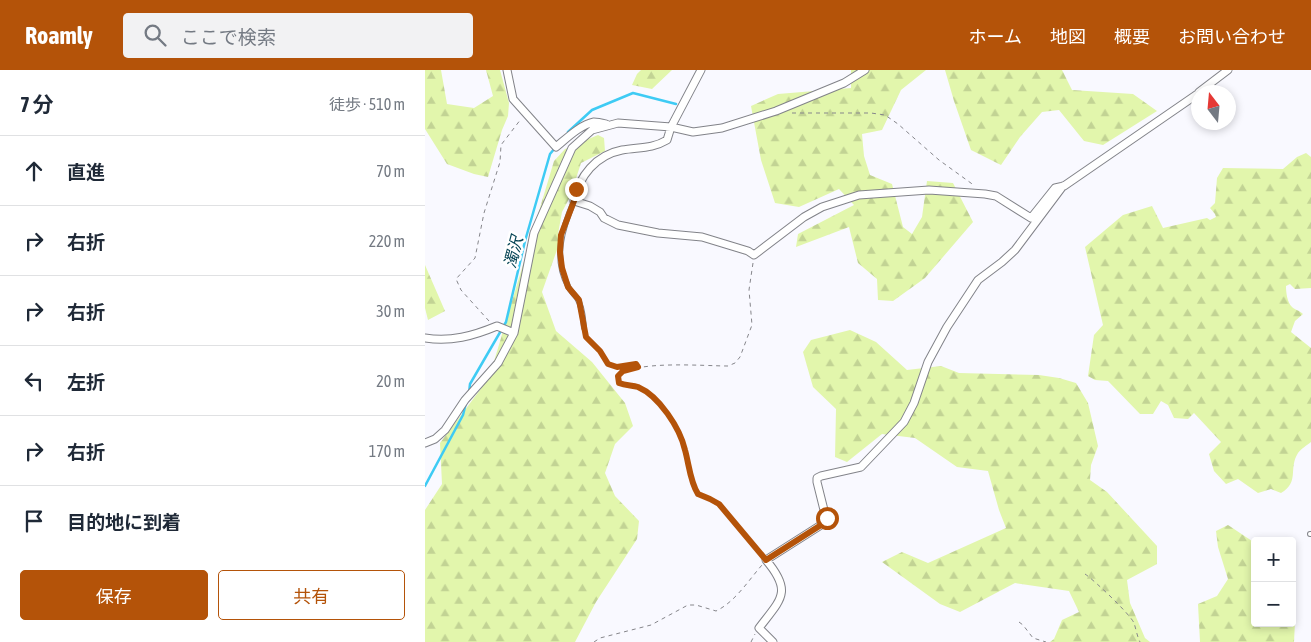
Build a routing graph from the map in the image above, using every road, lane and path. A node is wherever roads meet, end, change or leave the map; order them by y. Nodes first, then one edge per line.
1 (507, 70) edge
2 (701, 70) edge
3 (865, 70) edge
4 (1228, 70) edge
5 (1209, 85) edge
6 (1191, 99) edge
7 (776, 111) junction
8 (525, 114) junction
9 (609, 124) junction
10 (671, 127) junction
11 (1064, 186) junction
12 (985, 194) junction
13 (574, 201) junction
14 (755, 255) junction
15 (496, 327) junction
16 (584, 328) joint
17 (514, 333) junction
18 (425, 338) edge
19 (638, 367) junction
20 (425, 443) edge
21 (766, 560) junction
22 (1085, 574) dead end
23 (1019, 622) dead end
24 (759, 628) junction
25 (594, 642) edge
26 (751, 642) edge
27 (773, 642) edge
28 (1046, 642) edge
29 (1140, 642) edge

1 - 8 street
2 - 10 street
3 - 7 street
4 - 5 street
6 - 11 street
7 - 10 street
7 - 12 path
8 - 9 street
8 - 15 path
9 - 10 street
9 - 17 street
10 - 13 street
11 - 12 street
11 - 21 street
12 - 14 street
13 - 14 street
13 - 16 lane
14 - 19 path
15 - 17 street
15 - 18 street
16 - 19 path
17 - 20 street
19 - 21 path
21 - 24 street
21 - 25 path
22 - 29 path
23 - 28 path
24 - 26 path
24 - 27 street

